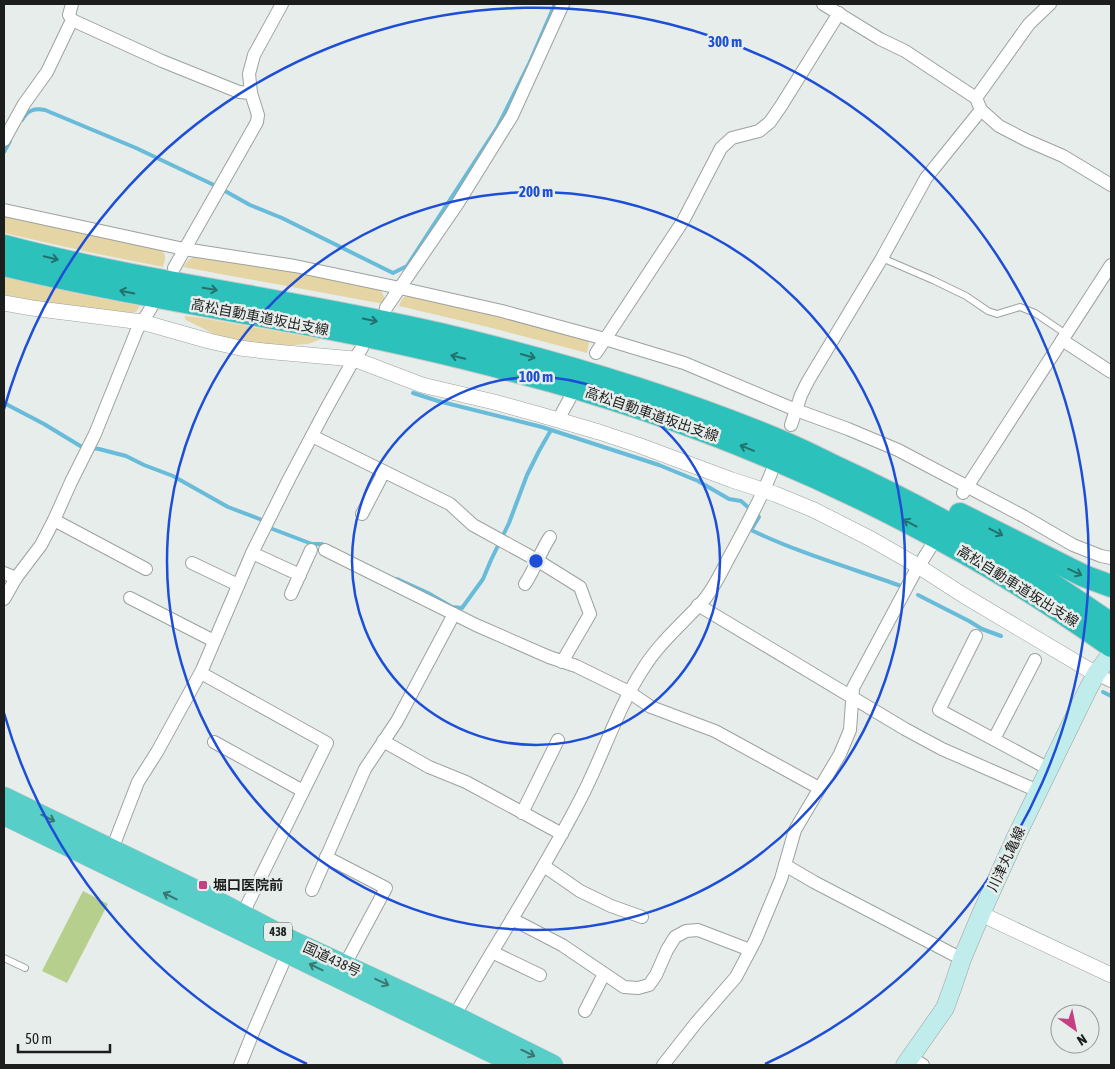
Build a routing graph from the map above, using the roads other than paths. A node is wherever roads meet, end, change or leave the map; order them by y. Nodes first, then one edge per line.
1 (72, 4) edge
2 (282, 4) edge
3 (563, 4) edge
4 (823, 4) edge
5 (1050, 4) edge
6 (839, 13) junction
7 (72, 20) junction
8 (251, 93) junction
9 (978, 104) junction
10 (4, 140) edge
11 (1111, 185) edge
12 (4, 210) edge
13 (4, 246) edge
14 (184, 249) junction
15 (882, 258) junction
16 (4, 265) edge
17 (1111, 266) edge
18 (174, 268) dead end
19 (400, 288) junction
20 (4, 303) edge
21 (151, 308) dead end
22 (386, 308) dead end
23 (142, 322) junction
24 (1064, 337) junction
25 (605, 339) junction
26 (358, 353) junction
27 (596, 353) dead end
28 (1111, 372) edge
29 (570, 398) dead end
30 (796, 410) junction
31 (558, 420) junction
32 (790, 435) junction
33 (312, 436) junction
34 (772, 471) dead end
35 (384, 472) junction
36 (965, 490) junction
37 (764, 491) junction
38 (362, 514) dead end
39 (54, 520) junction
40 (550, 537) dead end
41 (932, 545) dead end
42 (311, 550) dead end
43 (325, 550) dead end
44 (252, 553) junction
45 (1111, 558) edge
46 (537, 561) junction
47 (192, 563) dead end
48 (918, 566) junction
49 (146, 569) dead end
50 (4, 573) edge
51 (300, 575) junction
52 (16, 578) junction
53 (525, 584) dead end
54 (238, 585) junction
55 (1111, 586) edge
56 (291, 594) dead end
57 (130, 598) dead end
58 (4, 599) edge
59 (698, 605) junction
60 (454, 614) junction
61 (976, 636) dead end
62 (1109, 641) edge
63 (214, 642) junction
64 (1035, 660) dead end
65 (562, 662) junction
66 (962, 664) junction
67 (974, 670) dead end
68 (201, 673) junction
69 (1104, 678) edge
70 (629, 692) junction
71 (852, 698) junction
72 (994, 739) junction
73 (558, 740) dead end
74 (384, 741) junction
75 (214, 742) dead end
76 (1049, 769) junction
77 (819, 788) junction
78 (304, 791) junction
79 (1038, 791) junction
80 (4, 797) edge
81 (522, 813) junction
82 (4, 815) edge
83 (562, 834) junction
84 (107, 856) junction
85 (326, 858) junction
86 (785, 865) junction
87 (544, 866) junction
88 (312, 890) dead end
89 (981, 914) junction
90 (642, 917) dead end
91 (512, 919) junction
92 (241, 922) junction
93 (290, 947) junction
94 (750, 950) junction
95 (492, 952) junction
96 (4, 958) edge
97 (962, 959) junction
98 (25, 968) dead end
99 (343, 972) junction
100 (604, 974) junction
101 (540, 975) dead end
102 (1111, 975) edge
103 (585, 1010) dead end
104 (450, 1024) junction
105 (913, 1063) edge
106 (240, 1065) edge
107 (517, 1065) edge
108 (553, 1065) edge
109 (663, 1065) edge

1 - 7 street
2 - 8 street
3 - 19 street
4 - 6 street
5 - 9 street
6 - 9 street
6 - 25 street
7 - 8 street
7 - 10 street
8 - 14 street
9 - 11 street
9 - 15 street
12 - 14 street
13 -> 32 highway, 高松自動車道坂出支線
14 - 18 street
14 - 19 street
15 - 24 lane
15 - 30 street
62 -> 16 highway, 高松自動車道坂出支線
17 - 24 street
19 - 22 street
19 - 25 street
20 - 23 street
21 - 23 street
23 - 26 street
23 - 39 street
24 - 28 street
24 - 36 street
25 - 27 street
25 - 30 street
26 - 31 street
26 - 33 street
29 - 31 street
30 - 32 street
30 - 36 street
31 - 37 street
32 -> 55 highway
32 - 62 highway, 高松自動車道坂出支線
33 - 35 street
33 - 44 street
34 - 37 street
35 - 38 street
35 - 46 street
36 - 45 street
37 - 48 street
37 - 59 street
39 - 49 street
39 - 52 street
40 - 46 street
41 - 48 street
42 - 51 street
43 - 60 street
44 - 51 street
44 - 54 street
46 - 53 street
46 - 65 street
47 - 54 street
48 - 69 street
48 - 71 street
50 - 52 street
51 - 56 street
52 - 58 street
54 - 63 street
57 - 63 street
59 - 70 street
59 - 71 street
60 - 65 street
60 - 74 street
61 - 66 street
62 - 69 main road, 川津丸亀線
63 - 68 street
64 - 72 street
65 - 70 street
66 - 67 street
66 - 72 street
68 - 78 street
68 - 84 street
69 - 76 main road, 川津丸亀線
70 - 77 street
70 - 83 street
71 - 77 street
71 - 79 street
72 - 76 street
73 - 81 street
74 - 81 street
74 - 85 street
75 - 78 street
76 - 79 main road, 川津丸亀線
77 - 86 street
78 - 92 street
79 - 89 main road, 川津丸亀線
80 -> 84 highway, 国道438号 / 438
81 - 83 street
82 - 84 highway, 国道438号 / 438
83 - 87 street
84 - 92 highway, 国道438号 / 438
85 - 88 street
85 - 99 street
86 - 94 street
86 - 97 street
87 - 90 street
87 - 91 street
89 - 97 main road, 川津丸亀線
89 - 102 street
91 - 95 street
91 - 100 street
92 - 93 highway, 国道438号 / 438
93 - 99 highway, 国道438号 / 438
93 - 106 street
94 - 100 street
94 - 109 street
95 - 101 street
95 - 104 street
96 - 98 lane
97 - 105 main road, 川津丸亀線
99 - 104 highway, 国道438号 / 438
100 - 103 street
104 - 107 highway, 国道438号 / 438
104 -> 108 highway, 国道438号 / 438

